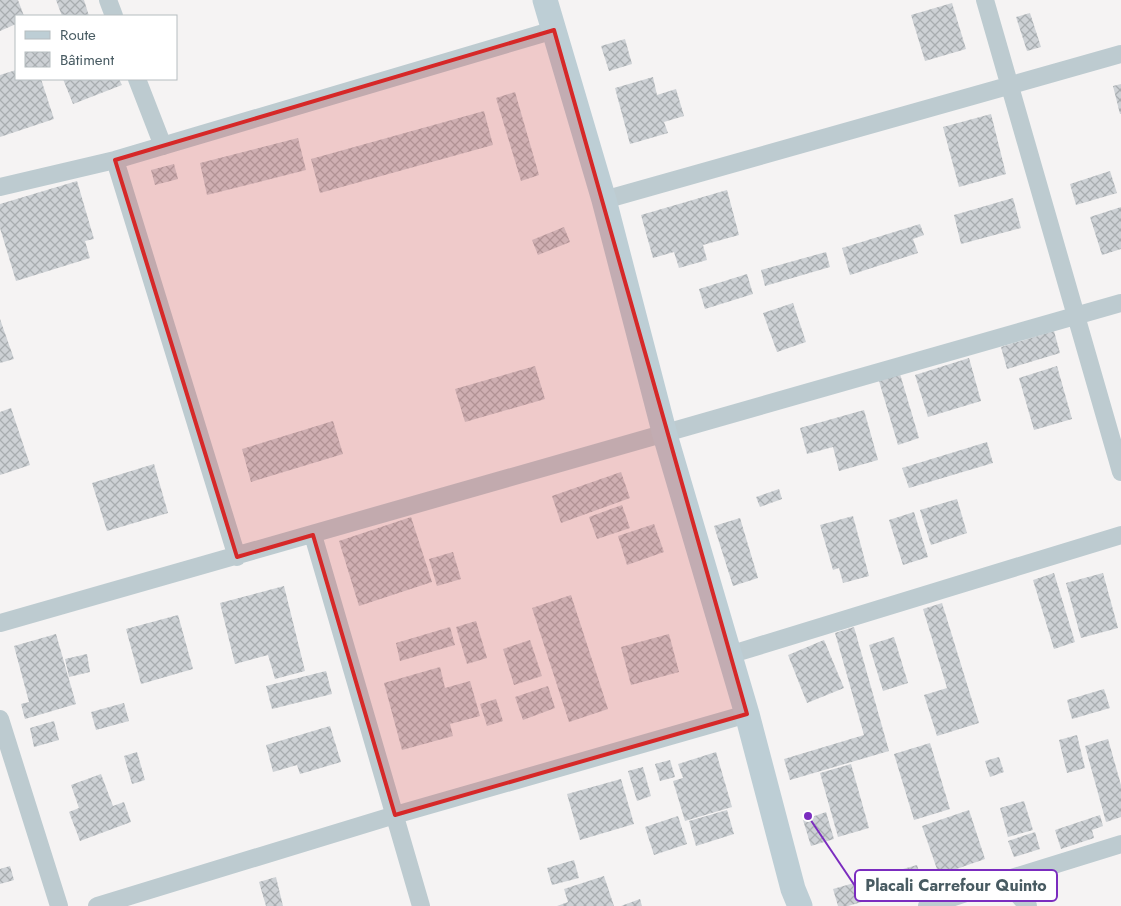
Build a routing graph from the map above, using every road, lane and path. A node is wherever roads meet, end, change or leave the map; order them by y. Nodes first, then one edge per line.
1 (108, 0) edge
2 (545, 0) edge
3 (985, 0) edge
4 (114, 15) edge
5 (554, 30) junction
6 (1121, 54) edge
7 (137, 80) edge
8 (1009, 85) junction
9 (163, 146) junction
10 (115, 160) junction
11 (0, 187) edge
12 (604, 200) junction
13 (1121, 303) edge
14 (1076, 317) junction
15 (665, 434) junction
16 (1121, 472) edge
17 (313, 535) junction
18 (1121, 536) edge
19 (237, 557) junction
20 (0, 623) edge
21 (729, 655) junction
22 (747, 714) junction
23 (0, 719) edge
24 (395, 815) junction
25 (1121, 844) edge
26 (1005, 880) junction
27 (59, 906) edge
28 (97, 906) edge
29 (421, 906) edge
30 (800, 906) edge
31 (927, 906) edge
32 (1028, 906) edge

1 - 4 street
2 - 5 street
3 - 8 street
5 - 9 street
5 - 12 street
6 - 8 street
7 - 9 street
8 - 12 street
8 - 14 street
9 - 10 street
10 - 11 street
10 - 19 street
12 - 15 street
13 - 14 street
14 - 15 street
14 - 16 street
15 - 17 street
15 - 21 street
17 - 19 street
17 - 24 street
18 - 21 street
19 - 20 street
21 - 22 street
22 - 24 street
22 - 30 street
23 - 27 street
24 - 28 street
24 - 29 street
25 - 26 street
26 - 31 street
26 - 32 street

